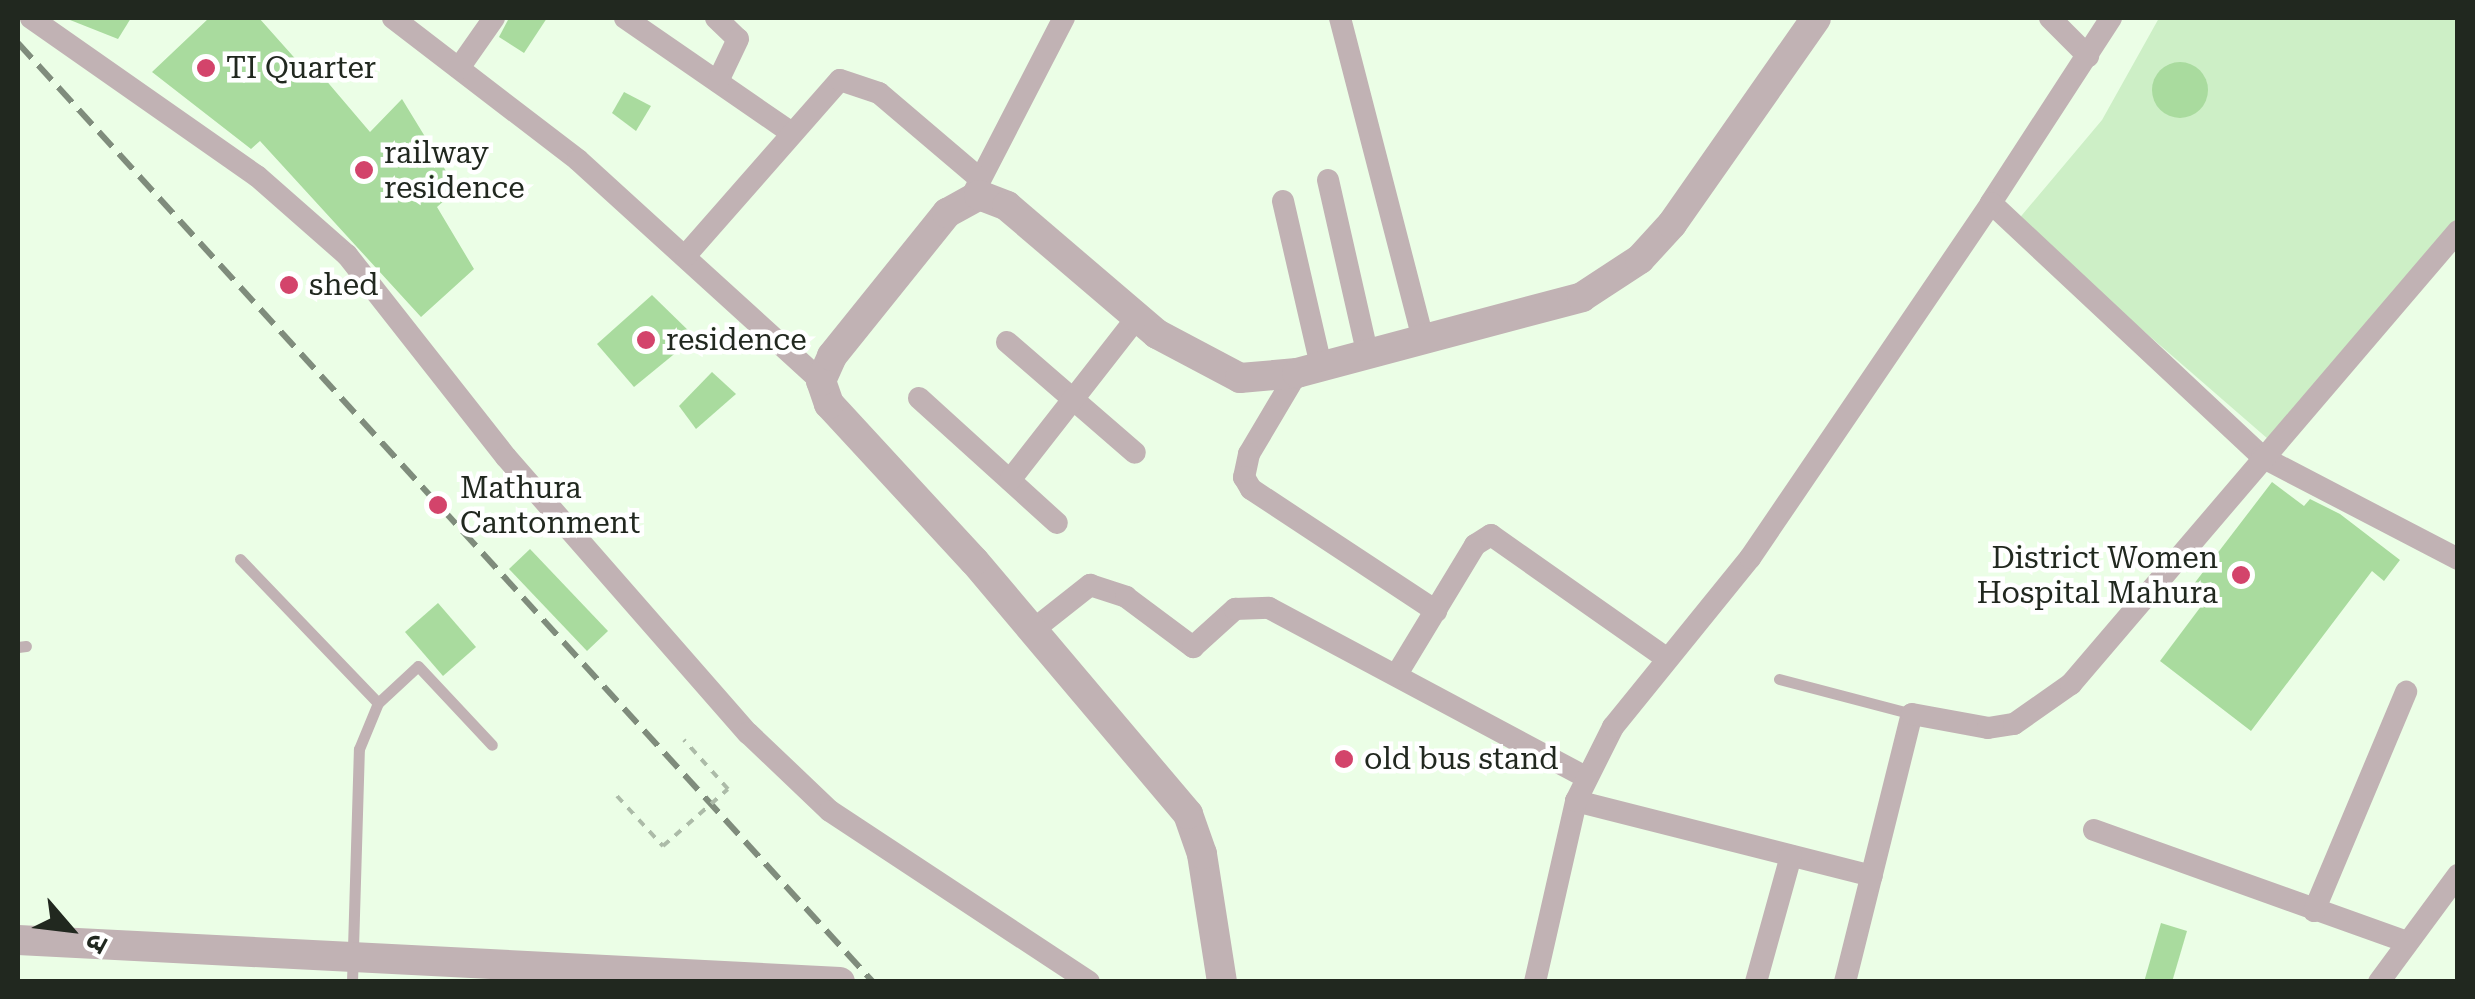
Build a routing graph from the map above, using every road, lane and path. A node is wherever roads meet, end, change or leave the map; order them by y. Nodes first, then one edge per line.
1 (31, 18) edge
2 (393, 18) edge
3 (494, 18) edge
4 (625, 18) edge
5 (716, 18) edge
6 (1064, 18) edge
7 (1340, 18) edge
8 (1816, 18) edge
9 (2050, 18) edge
10 (2111, 18) edge
11 (2088, 56) junction
12 (459, 68) junction
13 (718, 81) junction
14 (790, 132) junction
15 (1328, 180) dead end
16 (976, 188) junction
17 (1283, 201) dead end
18 (1990, 203) junction
19 (2458, 232) edge
20 (686, 255) junction
21 (1136, 319) junction
22 (1424, 339) junction
23 (1007, 342) dead end
24 (1367, 352) junction
25 (1309, 370) junction
26 (821, 382) junction
27 (919, 398) dead end
28 (1072, 400) junction
29 (1135, 453) dead end
30 (2262, 458) junction
31 (1010, 480) junction
32 (1057, 522) dead end
33 (2458, 558) edge
34 (240, 559) dead end
35 (1436, 611) junction
36 (1033, 630) junction
37 (1666, 658) junction
38 (1398, 674) junction
39 (1778, 678) dead end
40 (2406, 692) dead end
41 (378, 703) junction
42 (1912, 714) junction
43 (684, 740) dead end
44 (492, 745) dead end
45 (1586, 777) junction
46 (618, 796) dead end
47 (1576, 801) junction
48 (2094, 830) dead end
49 (1791, 856) junction
50 (2458, 875) edge
51 (1872, 876) junction
52 (2314, 911) junction
53 (18, 940) edge
54 (2407, 942) junction
55 (350, 967) edge
56 (712, 978) edge
57 (840, 982) edge
58 (1088, 982) edge
59 (1222, 982) edge
60 (1535, 982) edge
61 (1756, 982) edge
62 (1846, 982) edge
63 (2379, 982) edge

1 - 58 street
2 - 12 street
3 - 12 street
4 - 13 street
5 - 13 street
6 - 16 street
7 - 22 street
8 - 22 street
9 - 11 street
10 - 11 street
11 - 18 street
12 - 20 street
13 - 14 street
14 - 16 street
14 - 20 street
15 - 24 street
16 - 21 street
16 - 26 street
17 - 25 street
18 - 30 street
18 - 37 street
19 - 30 street
20 - 26 street
21 - 25 street
21 - 28 street
22 - 24 street
23 - 28 street
24 - 25 street
25 - 35 street
26 - 36 street
27 - 31 street
28 - 29 street
28 - 31 street
30 - 33 street
30 - 42 street
31 - 32 street
34 - 41 lane
35 - 37 street
35 - 38 street
36 - 38 street
36 - 59 street
37 - 45 street
38 - 45 street
39 - 42 lane
40 - 52 street
41 - 44 lane
41 - 55 lane
42 - 51 street
43 - 46 path, bridge
45 - 47 street
47 - 49 street
47 - 60 street
48 - 52 street
49 - 51 street
49 - 61 street
50 - 54 street
51 - 62 street
52 - 54 street
53 - 55 street
54 - 63 street
55 - 56 street
56 - 57 street

